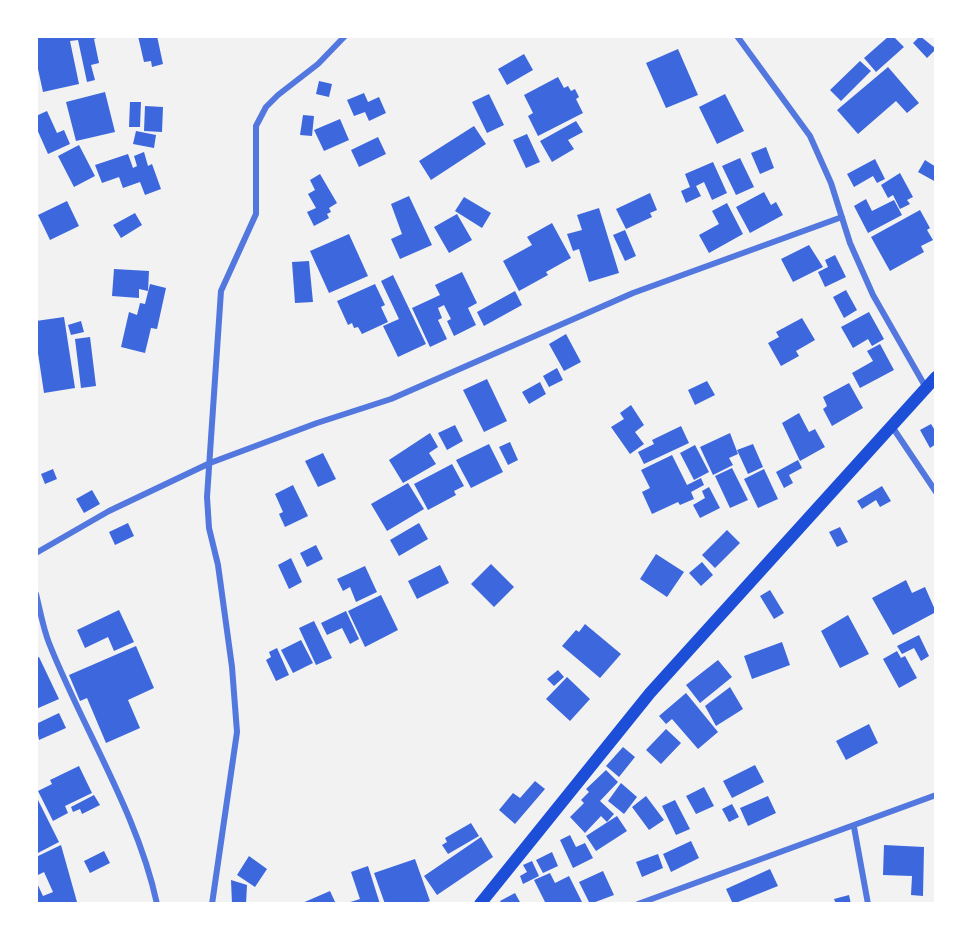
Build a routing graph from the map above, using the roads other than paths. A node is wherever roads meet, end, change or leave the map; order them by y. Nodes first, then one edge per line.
1 (345, 36) edge
2 (736, 36) edge
3 (842, 217) junction
4 (936, 377) edge
5 (925, 386) junction
6 (891, 424) junction
7 (210, 463) junction
8 (936, 492) edge
9 (36, 553) edge
10 (36, 594) edge
11 (936, 795) edge
12 (854, 827) junction
13 (157, 904) edge
14 (212, 904) edge
15 (480, 904) edge
16 (638, 904) edge
17 (868, 904) edge

1 - 7 street
2 - 3 street
3 - 5 street
3 - 7 street
4 - 5 main road
5 - 6 main road
6 - 8 street
6 - 15 main road
7 - 9 street
7 - 14 street
10 - 13 street
11 - 12 street
12 - 16 street
12 - 17 street

